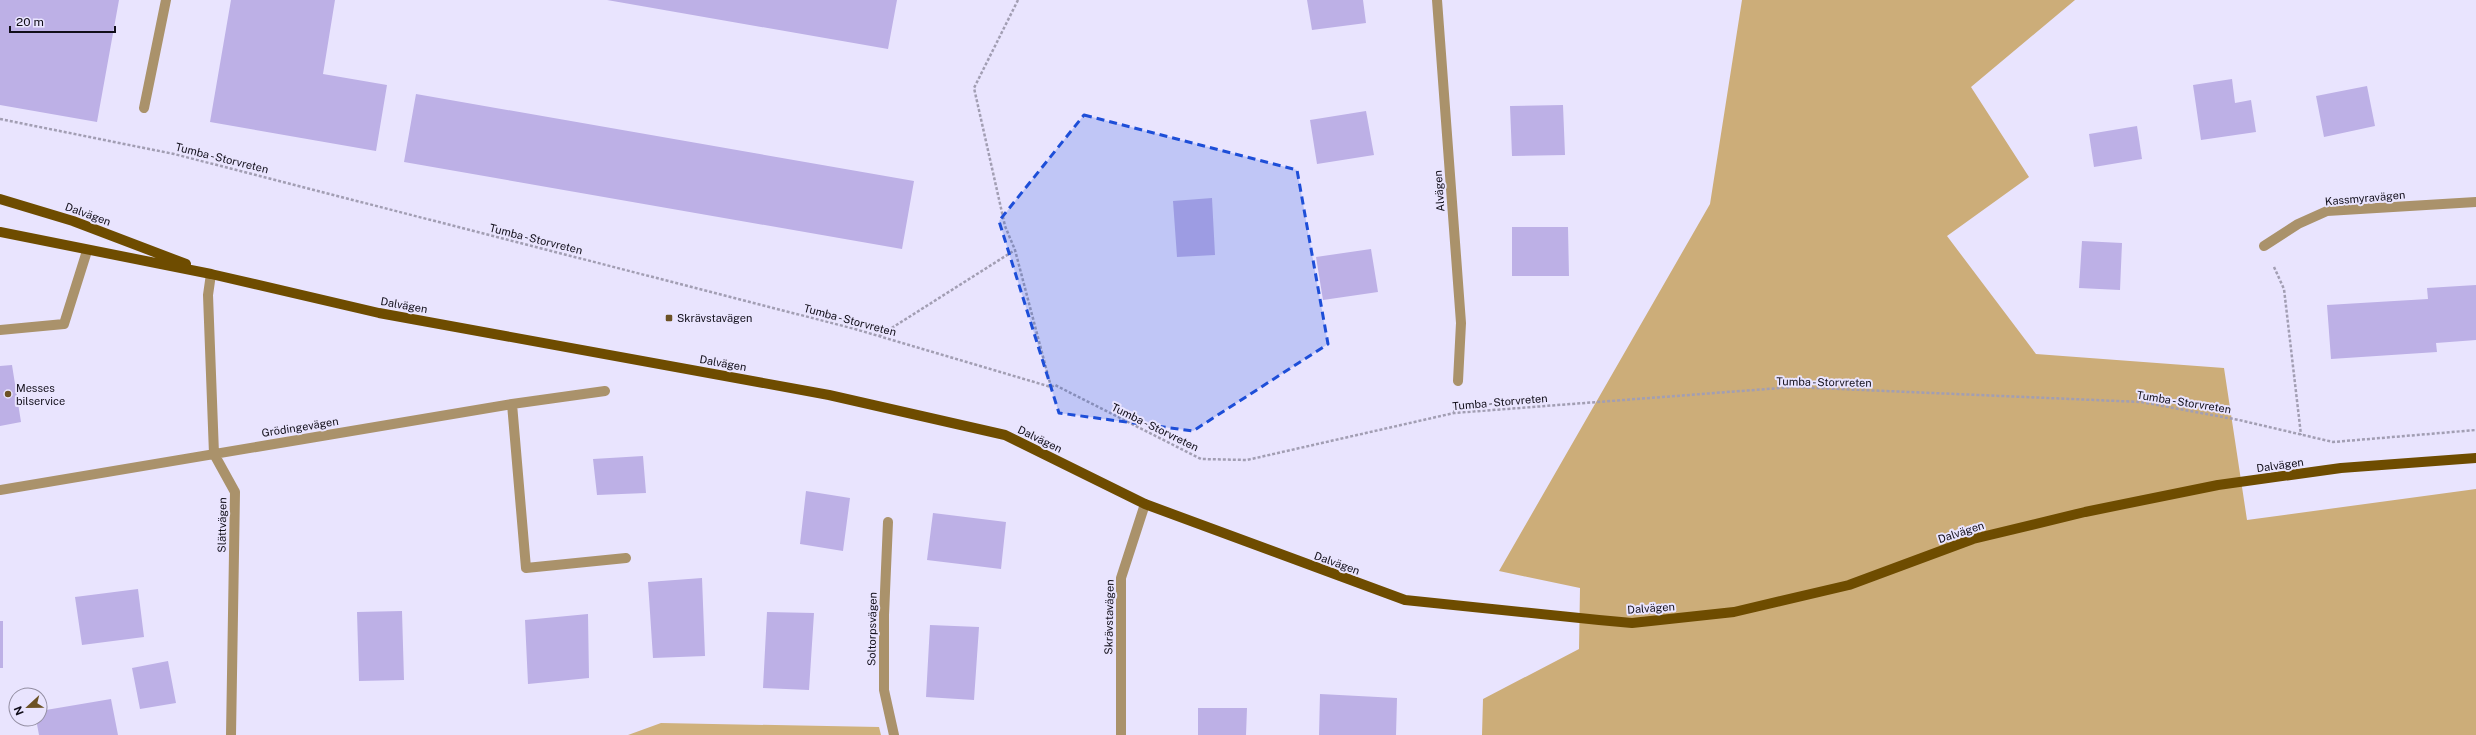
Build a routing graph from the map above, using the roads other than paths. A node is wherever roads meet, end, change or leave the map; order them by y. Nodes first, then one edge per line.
1 (166, 0) edge
2 (1437, 0) edge
3 (144, 108) dead end
4 (0, 199) edge
5 (2476, 202) edge
6 (0, 232) edge
7 (2264, 246) road end
8 (87, 251) junction
9 (211, 274) junction
10 (0, 330) edge
11 (1458, 381) dead end
12 (605, 391) dead end
13 (512, 404) junction
14 (214, 454) junction
15 (2476, 458) edge
16 (0, 490) edge
17 (1145, 504) junction
18 (888, 522) dead end
19 (626, 558) dead end
20 (231, 735) edge
21 (894, 735) edge
22 (1121, 735) edge

1 - 3 street
2 - 11 street, Alvägen
4 - 9 main road, Dalvägen
5 - 7 street, Kassmyravägen
6 - 8 main road, Dalvägen
8 - 9 main road, Dalvägen
8 - 10 street
9 - 14 street, Slättvägen
9 - 17 main road, Dalvägen
12 - 13 street, Grödingevägen
13 - 14 street, Grödingevägen
13 - 19 street
14 - 16 street, Grödingevägen
14 - 20 street, Slättvägen
15 - 17 main road, Dalvägen
17 - 22 street, Skrävstavägen
18 - 21 street, Soltorpsvägen

